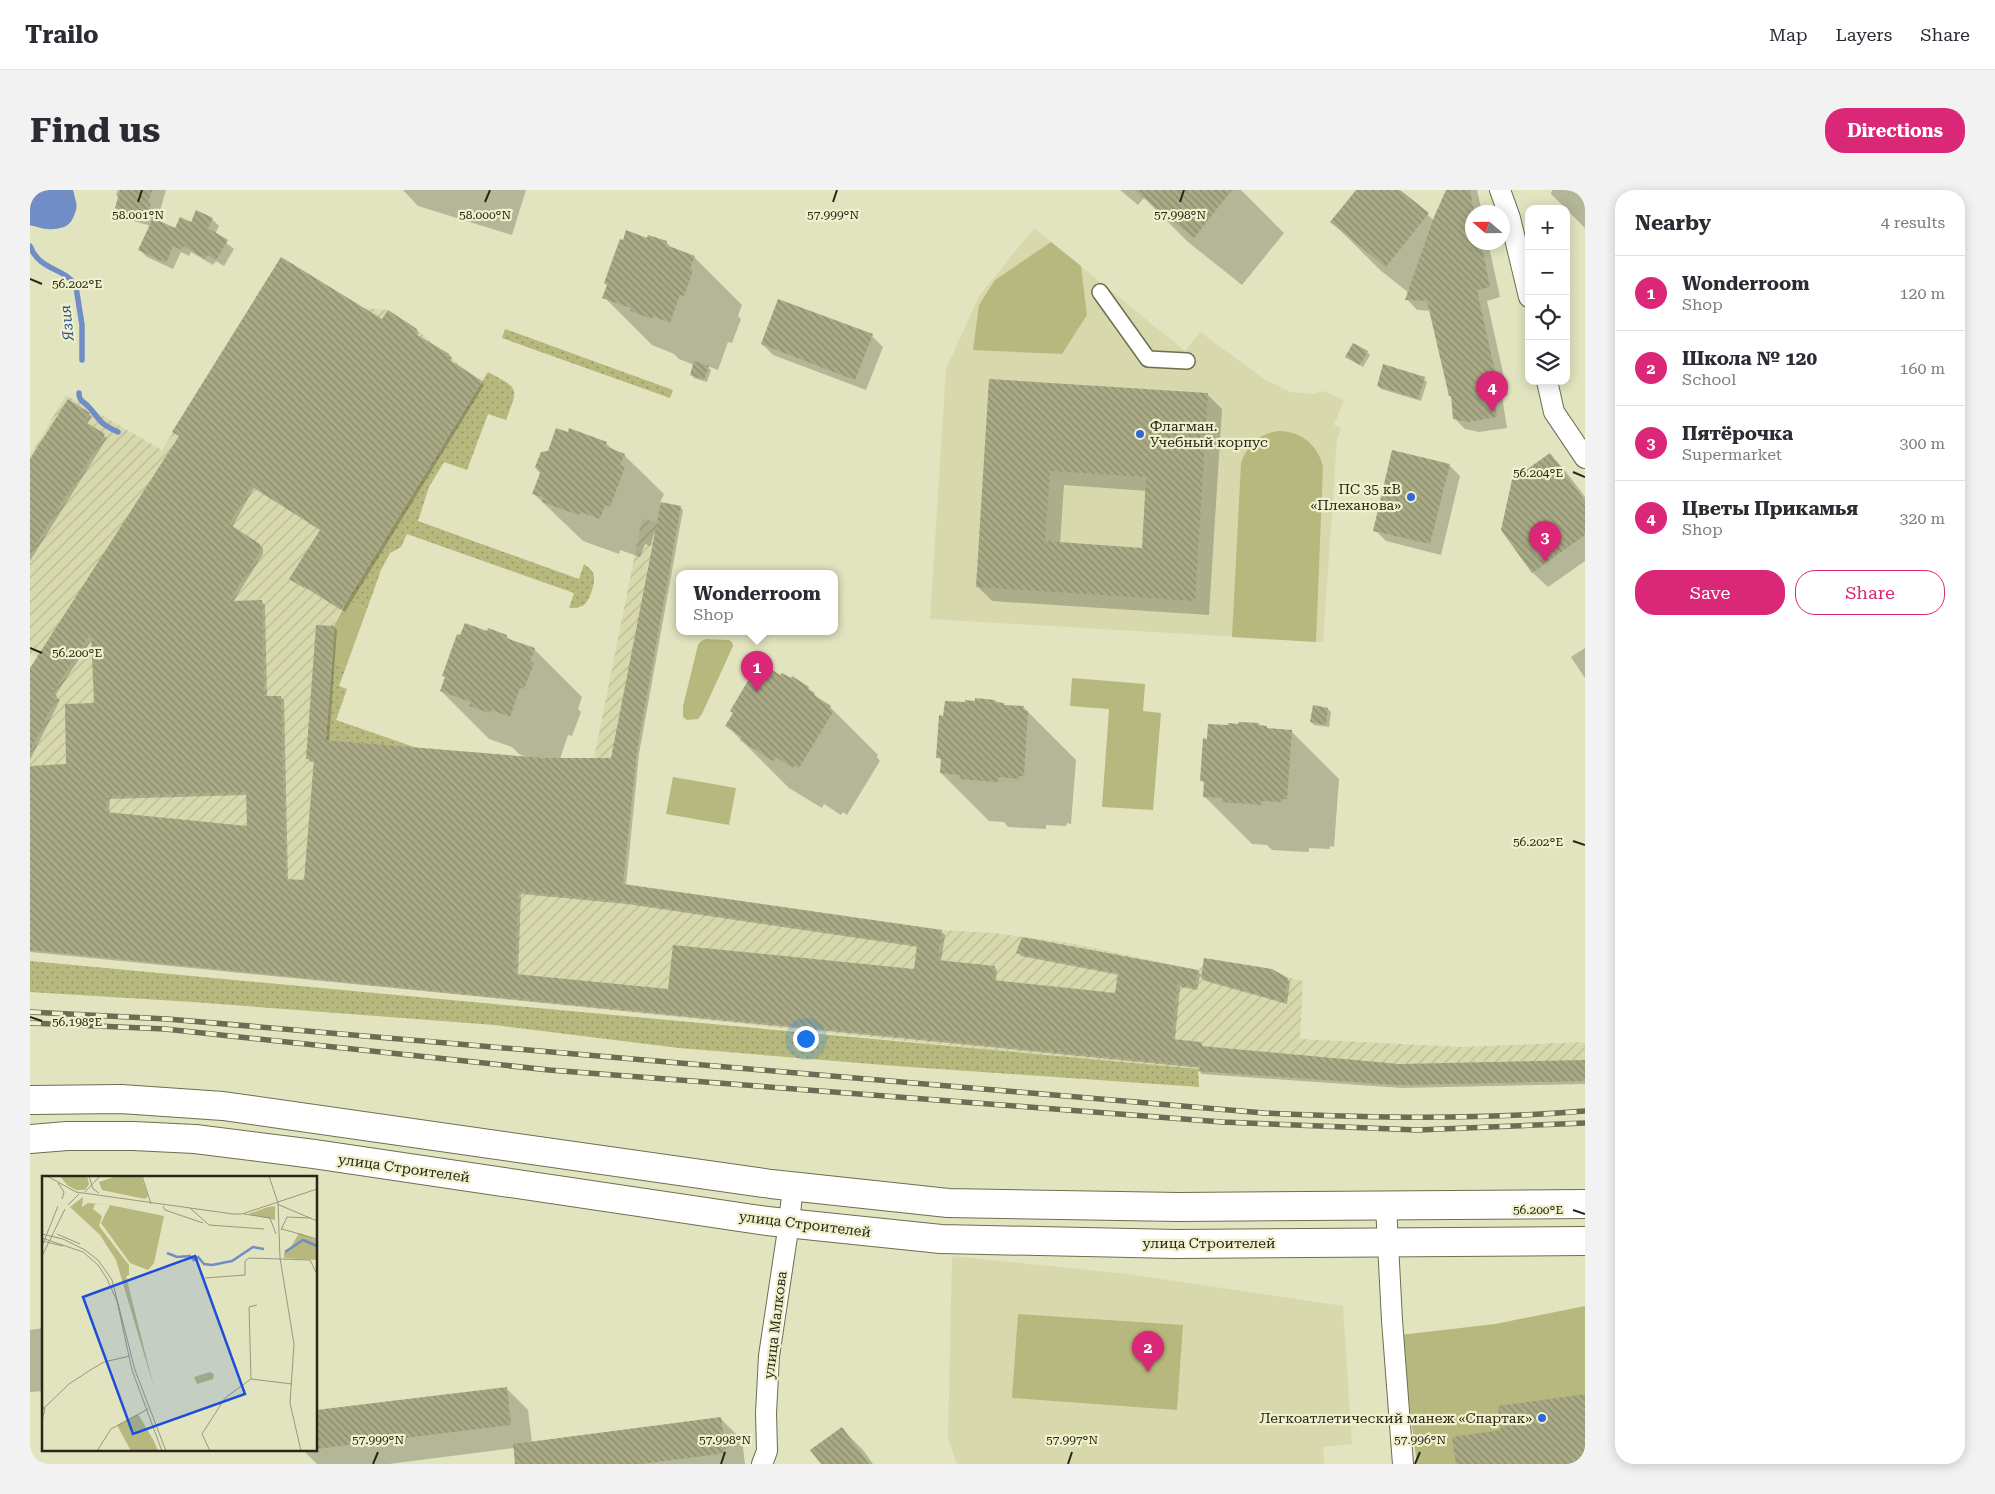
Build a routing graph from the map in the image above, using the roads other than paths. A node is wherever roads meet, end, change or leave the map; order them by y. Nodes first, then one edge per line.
1 (1500, 190) edge
2 (1100, 292) dead end
3 (1529, 295) edge
4 (1187, 361) dead end
5 (1548, 385) edge
6 (1585, 458) edge
7 (30, 1100) edge
8 (30, 1139) edge
9 (30, 1153) edge
10 (314, 1154) junction
11 (793, 1186) junction
12 (1585, 1204) edge
13 (1386, 1206) junction
14 (789, 1223) junction
15 (1585, 1241) edge
16 (1388, 1243) junction
17 (762, 1464) edge
18 (1403, 1464) edge

1 - 3 street
2 - 4 street
5 - 6 street
7 - 11 main road
8 - 10 main road, улица Строителей
9 - 10 main road
10 - 14 main road, улица Строителей
11 - 13 main road
11 - 14 street, улица Малкова
12 - 13 main road
13 - 16 street
14 - 16 main road, улица Строителей
14 - 17 street, улица Малкова
15 - 16 main road, улица Строителей
16 - 18 street

